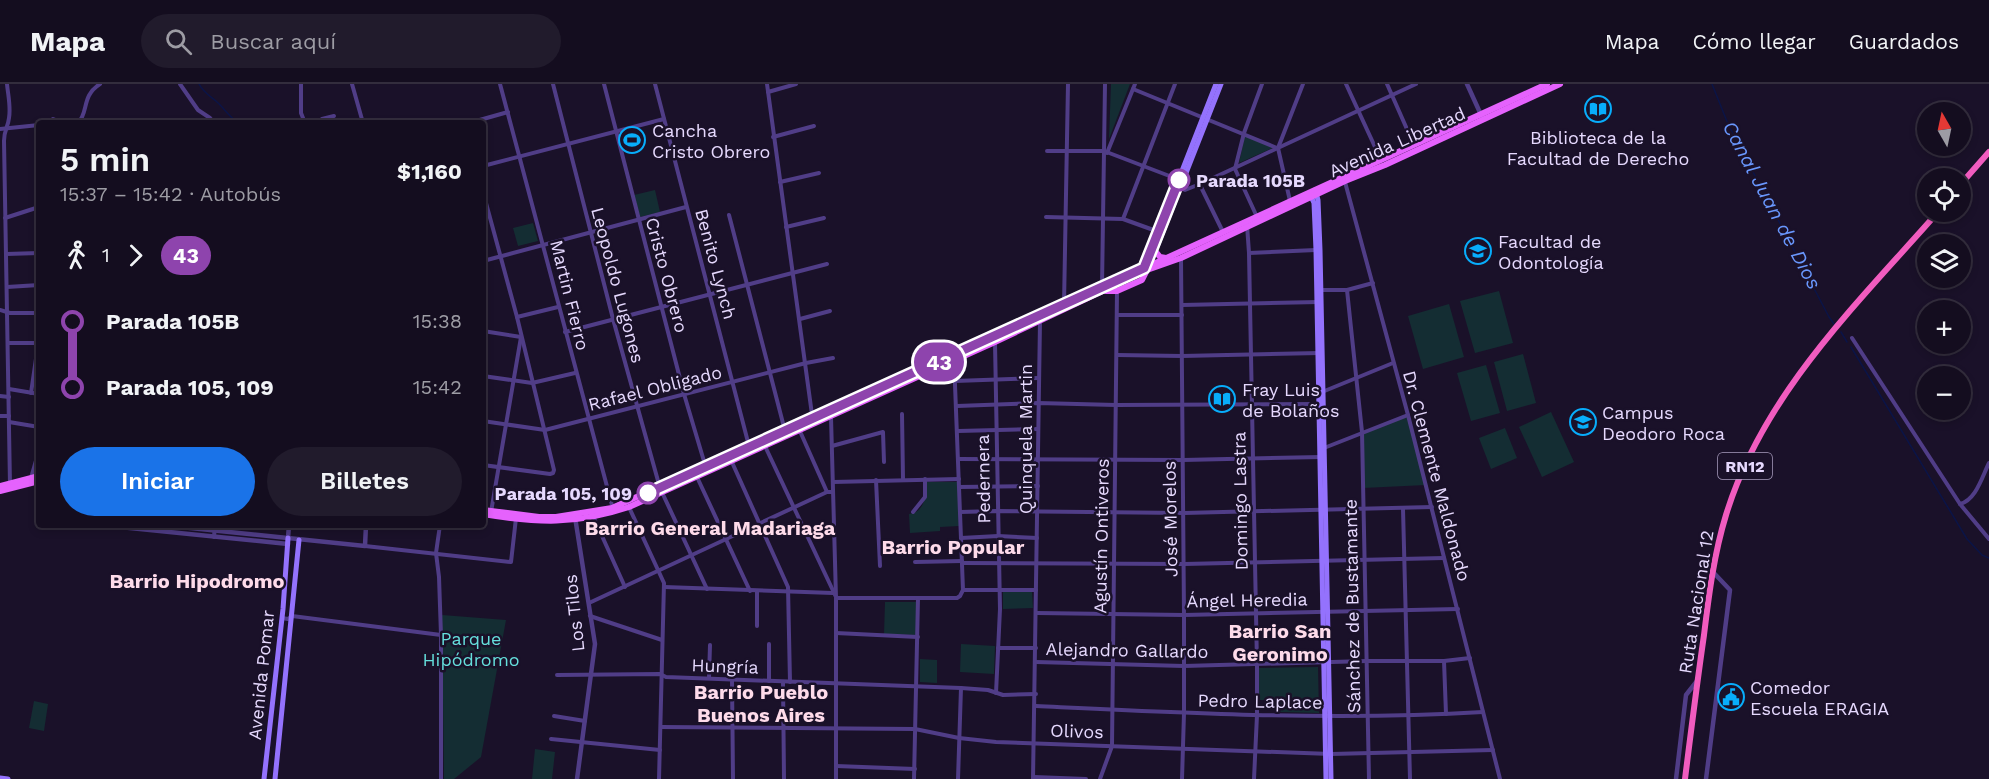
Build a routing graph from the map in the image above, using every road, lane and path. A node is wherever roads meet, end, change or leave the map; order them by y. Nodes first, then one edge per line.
1 (7, 84) edge
2 (100, 84) edge
3 (180, 84) edge
4 (301, 84) edge
5 (352, 84) edge
6 (500, 84) edge
7 (553, 84) edge
8 (604, 84) edge
9 (656, 84) edge
10 (767, 84) edge
11 (796, 84) edge
12 (1068, 84) edge
13 (1105, 84) edge
14 (1175, 84) edge
15 (1216, 84) edge
16 (1221, 84) edge
17 (1262, 84) edge
18 (1303, 84) edge
19 (1346, 84) edge
20 (1387, 84) edge
21 (1416, 84) edge
22 (1467, 84) edge
23 (1560, 84) edge
24 (1134, 87) edge
25 (1543, 87) edge
26 (768, 92) junction
27 (1392, 95) junction
28 (1168, 102) junction
29 (1358, 111) junction
30 (508, 112) junction
31 (334, 116) dead end
32 (1482, 116) junction
33 (1205, 118) junction
34 (664, 119) junction
35 (81, 120) edge
36 (212, 120) edge
37 (304, 120) edge
38 (321, 120) edge
39 (362, 120) edge
40 (480, 120) edge
41 (36, 125) edge
42 (814, 126) dead end
43 (2, 129) edge
44 (616, 131) junction
45 (1244, 133) junction
46 (773, 137) junction
47 (568, 144) junction
48 (1414, 145) junction
49 (1278, 148) junction
50 (1047, 151) dead end
51 (1066, 151) junction
52 (1106, 152) junction
53 (1989, 152) edge
54 (520, 157) junction
55 (1381, 160) junction
56 (486, 165) edge
57 (1142, 165) junction
58 (1234, 169) junction
59 (1971, 172) edge
60 (819, 173) dead end
61 (1345, 181) junction
62 (780, 182) junction
63 (2, 183) edge
64 (1180, 184) junction
65 (1200, 184) junction
66 (1314, 195) junction
67 (1290, 202) junction
68 (486, 203) edge
69 (686, 207) junction
70 (36, 208) edge
71 (729, 215) dead end
72 (1046, 217) dead end
73 (1065, 217) junction
74 (1257, 217) junction
75 (5, 218) junction
76 (824, 218) dead end
77 (638, 219) junction
78 (1102, 219) junction
79 (1123, 219) junction
80 (1929, 222) edge
81 (1247, 225) junction
82 (786, 227) junction
83 (590, 232) junction
84 (1161, 232) junction
85 (1223, 233) junction
86 (543, 245) junction
87 (0, 249) edge
88 (1318, 250) junction
89 (6, 252) junction
90 (1156, 252) junction
91 (36, 253) edge
92 (1249, 253) junction
93 (500, 256) junction
94 (1167, 258) junction
95 (1181, 258) junction
96 (486, 260) edge
97 (827, 264) dead end
98 (1147, 268) junction
99 (793, 272) junction
100 (1373, 283) junction
101 (748, 284) junction
102 (36, 285) edge
103 (7, 287) junction
104 (1102, 289) junction
105 (1319, 290) junction
106 (1347, 290) junction
107 (1117, 291) junction
108 (710, 294) junction
109 (1319, 302) junction
110 (1250, 303) junction
111 (1064, 305) junction
112 (1182, 305) junction
113 (661, 306) junction
114 (558, 307) junction
115 (0, 310) edge
116 (7, 311) junction
117 (831, 311) dead end
118 (36, 313) edge
119 (1117, 315) junction
120 (1182, 315) junction
121 (517, 317) junction
122 (1039, 318) junction
123 (613, 319) junction
124 (800, 319) junction
125 (486, 331) edge
126 (565, 332) junction
127 (521, 337) junction
128 (1852, 338) dead end
129 (994, 340) junction
130 (8, 343) junction
131 (36, 343) edge
132 (1319, 353) junction
133 (1117, 355) junction
134 (1251, 355) junction
135 (1182, 356) junction
136 (833, 358) dead end
137 (953, 358) junction
138 (36, 362) edge
139 (806, 363) junction
140 (1393, 363) junction
141 (575, 373) junction
142 (771, 373) junction
143 (486, 377) edge
144 (1038, 378) junction
145 (1357, 378) junction
146 (994, 380) junction
147 (512, 381) junction
148 (955, 381) junction
149 (532, 382) junction
150 (733, 382) junction
151 (9, 388) junction
152 (1320, 392) junction
153 (31, 393) junction
154 (36, 394) edge
155 (684, 394) junction
156 (0, 396) edge
157 (9, 397) junction
158 (1038, 403) junction
159 (1320, 404) junction
160 (995, 405) junction
161 (1116, 405) junction
162 (1251, 405) junction
163 (957, 406) junction
164 (1182, 406) junction
165 (636, 407) junction
166 (830, 413) junction
167 (902, 414) dead end
168 (1408, 415) junction
169 (0, 416) edge
170 (9, 416) junction
171 (588, 419) junction
172 (813, 420) junction
173 (486, 421) edge
174 (9, 422) junction
175 (506, 424) junction
176 (36, 426) edge
177 (798, 427) junction
178 (1038, 429) junction
179 (545, 430) junction
180 (995, 430) junction
181 (958, 431) junction
182 (1362, 432) junction
183 (786, 433) junction
184 (764, 443) junction
185 (832, 446) junction
186 (1324, 448) junction
187 (750, 449) junction
188 (1322, 457) junction
189 (996, 458) junction
190 (1038, 458) junction
191 (730, 459) junction
192 (958, 459) junction
193 (1115, 459) junction
194 (1252, 459) junction
195 (1183, 460) junction
196 (884, 462) dead end
197 (1989, 463) edge
198 (486, 466) edge
199 (499, 468) junction
200 (707, 470) junction
201 (695, 475) junction
202 (903, 479) junction
203 (925, 479) junction
204 (959, 479) junction
205 (876, 480) junction
206 (34, 481) edge
207 (833, 482) junction
208 (0, 486) edge
209 (10, 486) junction
210 (997, 486) junction
211 (1038, 486) junction
212 (959, 487) junction
213 (661, 490) junction
214 (0, 491) edge
215 (827, 492) junction
216 (833, 492) junction
217 (628, 504) junction
218 (1960, 504) junction
219 (794, 507) junction
220 (1432, 507) junction
221 (1323, 509) junction
222 (1403, 509) junction
223 (613, 510) junction
224 (1364, 510) junction
225 (486, 511) edge
226 (997, 511) junction
227 (913, 512) dead end
228 (960, 512) junction
229 (1038, 512) junction
230 (1254, 512) junction
231 (491, 513) junction
232 (1115, 513) junction
233 (1184, 513) junction
234 (486, 514) edge
235 (592, 515) junction
236 (516, 517) junction
237 (575, 518) junction
238 (760, 524) junction
239 (144, 528) edge
240 (215, 528) edge
241 (289, 528) edge
242 (366, 528) edge
243 (440, 528) edge
244 (998, 536) junction
245 (214, 537) junction
246 (961, 538) junction
247 (1037, 538) junction
248 (725, 539) junction
249 (1989, 539) edge
250 (299, 540) junction
251 (288, 541) junction
252 (365, 546) junction
253 (436, 553) junction
254 (691, 554) junction
255 (1444, 558) junction
256 (1405, 559) junction
257 (1365, 560) junction
258 (915, 562) dead end
259 (962, 562) junction
260 (998, 562) junction
261 (1255, 562) junction
262 (1324, 562) junction
263 (1036, 563) junction
264 (1114, 564) junction
265 (1184, 564) junction
266 (880, 566) dead end
267 (659, 571) junction
268 (1713, 572) junction
269 (625, 587) junction
270 (664, 587) junction
271 (707, 589) junction
272 (1000, 589) junction
273 (789, 590) junction
274 (963, 590) junction
275 (1036, 590) junction
276 (750, 591) junction
277 (757, 591) junction
278 (833, 593) junction
279 (836, 598) junction
280 (918, 598) junction
281 (589, 603) junction
282 (1458, 609) junction
283 (1406, 611) junction
284 (1325, 612) junction
285 (1366, 612) junction
286 (1036, 613) junction
287 (1114, 614) junction
288 (1256, 614) junction
289 (1185, 615) junction
290 (590, 616) junction
291 (287, 617) junction
292 (757, 626) dead end
293 (836, 633) junction
294 (441, 634) junction
295 (918, 637) junction
296 (662, 640) junction
297 (769, 644) dead end
298 (710, 645) dead end
299 (998, 648) junction
300 (1036, 648) junction
301 (1470, 658) junction
302 (1367, 661) junction
303 (1407, 661) junction
304 (1444, 661) junction
305 (1036, 662) junction
306 (1327, 662) junction
307 (1113, 664) junction
308 (1257, 665) junction
309 (1184, 666) junction
310 (557, 675) dead end
311 (591, 676) junction
312 (662, 676) junction
313 (709, 678) junction
314 (732, 679) junction
315 (1698, 680) junction
316 (769, 681) junction
317 (783, 682) junction
318 (790, 682) junction
319 (836, 682) junction
320 (917, 686) junction
321 (961, 688) junction
322 (996, 693) junction
323 (1036, 694) junction
324 (1036, 706) junction
325 (1112, 709) junction
326 (1484, 712) junction
327 (1184, 713) junction
328 (1446, 714) junction
329 (1257, 715) junction
330 (1409, 715) junction
331 (554, 716) dead end
332 (1327, 716) junction
333 (1368, 716) junction
334 (585, 721) junction
335 (661, 727) junction
336 (733, 727) junction
337 (784, 728) junction
338 (836, 728) junction
339 (915, 729) junction
340 (959, 738) junction
341 (551, 739) dead end
342 (582, 742) junction
343 (1034, 743) junction
344 (1112, 746) junction
345 (660, 750) junction
346 (1183, 750) junction
347 (1493, 750) junction
348 (1255, 753) junction
349 (1409, 753) junction
350 (1328, 754) junction
351 (1369, 754) junction
352 (836, 766) junction
353 (915, 769) junction
354 (0, 778) edge
355 (1034, 778) edge
356 (8, 779) edge
357 (264, 779) edge
358 (274, 779) edge
359 (441, 779) edge
360 (577, 779) edge
361 (659, 779) edge
362 (733, 779) edge
363 (784, 779) edge
364 (836, 779) edge
365 (914, 779) edge
366 (958, 779) edge
367 (1086, 779) edge
368 (1100, 779) edge
369 (1182, 779) edge
370 (1254, 779) edge
371 (1326, 779) edge
372 (1331, 779) edge
373 (1370, 779) edge
374 (1410, 779) edge
375 (1500, 779) edge
376 (1676, 779) edge
377 (1685, 779) edge
378 (1706, 779) edge

1 - 43 street
2 - 35 street
3 - 36 street
4 - 37 street
5 - 39 street
6 - 30 street, Martin Fierro
7 - 47 street, Leopoldo Lugones
8 - 44 street, Cristo Obrero
9 - 34 street, Benito Lynch
10 - 26 street
11 - 26 street
12 - 51 street
13 - 52 street
14 - 28 street
15 - 33 main road
16 - 33 main road
17 - 45 street
18 - 49 street
19 - 29 street
20 - 27 street
21 - 27 street
22 - 32 street
23 - 25 main road, Avenida Libertad
24 - 28 street
24 - 52 street
25 - 32 main road, Avenida Libertad
26 - 46 street
27 - 29 street
27 - 48 street
28 - 33 street
28 - 57 street
29 - 49 street
29 - 55 street
30 - 40 street
30 - 54 street, Martin Fierro
31 - 38 street
32 - 48 main road, Avenida Libertad
32 - 61 main road, Avenida Libertad
33 - 45 street
33 - 64 main road
34 - 44 street
34 - 69 street, Benito Lynch
41 - 43 street
42 - 46 street
43 - 63 street
44 - 47 street
44 - 77 street, Cristo Obrero
45 - 49 street
45 - 58 street
46 - 62 street
47 - 54 street
47 - 83 street, Leopoldo Lugones
48 - 55 main road, Avenida Libertad
49 - 58 street
49 - 67 street
50 - 51 street
51 - 52 street
51 - 73 street
52 - 57 street
52 - 78 street
53 - 59 highway
54 - 56 street
54 - 86 street, Martin Fierro
55 - 66 main road, Avenida Libertad
57 - 64 street
57 - 79 street
58 - 65 street
58 - 74 street
60 - 62 street
61 - 66 main road, Avenida Libertad
61 - 100 street, Dr. Clemente Maldonado
62 - 82 street
63 - 75 street
64 - 65 street
64 - 84 main road
65 - 85 street
66 - 67 main road, Avenida Libertad
66 - 81 main road, Avenida Libertad
66 - 88 main road
67 - 74 main road, Avenida Libertad
68 - 93 street
69 - 77 street
69 - 108 street, Benito Lynch
70 - 75 street
71 - 101 street
72 - 73 street
73 - 78 street
73 - 111 street
74 - 81 main road, Avenida Libertad
75 - 89 street
76 - 82 street
77 - 83 street
77 - 113 street, Cristo Obrero
78 - 79 street
78 - 104 street
79 - 84 street
80 - 268 highway, Ruta Nacional 12 / RN12
81 - 85 main road, Avenida Libertad
81 - 92 street, Domingo Lastra
81 - 95 main road, Avenida Libertad
82 - 99 street
83 - 86 street
83 - 123 street, Leopoldo Lugones
84 - 90 main road
84 - 98 main road
85 - 94 main road, Avenida Libertad
86 - 93 street
86 - 114 street, Martin Fierro
87 - 89 street
88 - 92 street
88 - 105 main road
89 - 91 street
89 - 103 street
90 - 94 main road
90 - 98 main road
92 - 110 street, Domingo Lastra
93 - 96 street
93 - 121 street
94 - 98 main road, Avenida Libertad
95 - 98 main road, Avenida Libertad
95 - 112 street, José Morelos
97 - 99 street
98 - 104 main road
98 - 107 main road
99 - 101 street
99 - 124 street
100 - 106 street
100 - 140 street, Dr. Clemente Maldonado
101 - 108 street
101 - 142 street
102 - 103 street
103 - 116 street
104 - 107 main road
104 - 111 main road
104 - 122 main road
105 - 106 street
105 - 109 main road
106 - 145 street, Sánchez de Bustamante
107 - 119 street, Agustín Ontiveros
108 - 113 street
108 - 150 street, Benito Lynch
109 - 110 street
109 - 132 main road
110 - 112 street
110 - 134 street, Domingo Lastra
111 - 122 main road
112 - 120 street, José Morelos
113 - 123 street
113 - 155 street, Cristo Obrero
114 - 121 street
114 - 126 street, Martin Fierro
115 - 116 street
116 - 118 street
116 - 130 street
117 - 124 street
119 - 120 street
119 - 133 street, Agustín Ontiveros
120 - 135 street, José Morelos
121 - 127 street
122 - 129 main road
122 - 144 street, Quinquela Martin
123 - 126 street
123 - 165 street, Leopoldo Lugones
124 - 139 street
125 - 127 street
126 - 141 street, Martin Fierro
127 - 147 street
127 - 149 street
128 - 218 street
129 - 137 main road
129 - 146 street, Pedernera
130 - 131 street
130 - 151 street
132 - 134 street
132 - 152 main road
133 - 135 street
133 - 161 street, Agustín Ontiveros
134 - 135 street
134 - 162 street, Domingo Lastra
135 - 164 street, José Morelos
136 - 139 street, Rafael Obligado
137 - 148 street
137 - 166 main road
138 - 153 street
139 - 142 street, Rafael Obligado
139 - 172 street
140 - 145 street
140 - 168 street, Dr. Clemente Maldonado
141 - 149 street
141 - 171 street, Martin Fierro
142 - 150 street, Rafael Obligado
142 - 183 street
143 - 147 street
144 - 146 street
144 - 158 street, Quinquela Martin
145 - 152 street
145 - 182 street, Sánchez de Bustamante
146 - 148 street
146 - 160 street, Pedernera
147 - 149 street
147 - 175 street
148 - 163 street
149 - 179 street
150 - 155 street, Rafael Obligado
150 - 187 street, Benito Lynch
151 - 153 street
151 - 157 street
152 - 159 main road
153 - 154 street
155 - 165 street, Rafael Obligado
155 - 200 street, Cristo Obrero
156 - 157 street
157 - 170 street
158 - 160 street
158 - 161 street
158 - 178 street, Quinquela Martin
159 - 162 street
159 - 186 main road
159 - 188 main road
160 - 163 street
160 - 180 street, Pedernera
161 - 164 street
161 - 193 street, Agustín Ontiveros
162 - 164 street
162 - 194 street, Domingo Lastra
163 - 181 street
164 - 195 street, José Morelos
165 - 171 street, Rafael Obligado
165 - 213 street, Leopoldo Lugones
166 - 172 main road
166 - 185 street
167 - 202 street
168 - 182 street
168 - 220 street, Dr. Clemente Maldonado
169 - 170 street
170 - 174 street
171 - 179 street, Rafael Obligado
171 - 223 street, Martin Fierro
172 - 177 main road
173 - 175 street, Rafael Obligado
174 - 176 street
174 - 209 street
175 - 179 street, Rafael Obligado
175 - 199 street
177 - 183 main road
177 - 215 street
178 - 180 street
178 - 190 street, Quinquela Martin
179 - 199 street
180 - 181 street
180 - 189 street, Pedernera
181 - 192 street
182 - 186 street
182 - 224 street, Sánchez de Bustamante
183 - 184 main road
184 - 187 main road
184 - 219 street
185 - 196 street
185 - 207 street
186 - 188 main road
187 - 191 main road
188 - 194 street
188 - 221 main road
189 - 190 street
189 - 192 street
189 - 210 street, Pedernera
190 - 193 street
190 - 211 street, Quinquela Martin
191 - 200 main road
191 - 238 street
192 - 204 street
193 - 195 street
193 - 232 street, Agustín Ontiveros
194 - 195 street
194 - 230 street, Domingo Lastra
195 - 233 street, José Morelos
197 - 218 street
198 - 199 street
199 - 231 street
200 - 201 main road
201 - 213 main road
201 - 248 street
202 - 203 street
202 - 205 street
203 - 204 street
203 - 227 street
204 - 212 street
205 - 207 street
205 - 266 street
206 - 209 main road
207 - 216 street
208 - 209 main road
209 - 214 main road
210 - 211 street
210 - 212 street
210 - 226 street, Pedernera
211 - 229 street, Quinquela Martin
212 - 228 street
213 - 217 main road
213 - 254 street, Leopoldo Lugones
215 - 216 street
215 - 219 street
216 - 279 street
217 - 223 main road
217 - 267 street
218 - 249 street
219 - 238 street
219 - 278 street
220 - 222 street
220 - 255 street, Dr. Clemente Maldonado
221 - 224 street
221 - 230 street
221 - 262 main road
222 - 224 street
222 - 256 street
223 - 235 main road
224 - 257 street, Sánchez de Bustamante
225 - 231 main road
226 - 228 street
226 - 229 street
226 - 244 street, Pedernera
228 - 246 street
229 - 232 street
229 - 247 street, Quinquela Martin
230 - 233 street
230 - 261 street, Domingo Lastra
231 - 234 main road
231 - 236 main road
232 - 233 street
232 - 264 street, Agustín Ontiveros
233 - 265 street, José Morelos
235 - 237 main road
235 - 269 street
236 - 237 main road
236 - 253 street
237 - 281 street, Los Tilos
238 - 248 street
238 - 273 street
239 - 245 street
240 - 245 street
240 - 251 street
241 - 251 street
242 - 252 street
243 - 253 street
244 - 246 street
244 - 247 street
244 - 260 street, Pedernera
245 - 251 street
246 - 259 street
247 - 263 street, Quinquela Martin
248 - 254 street
248 - 276 street
250 - 251 street
250 - 252 street
250 - 291 main road, Avenida Pomar
251 - 291 main road, Avenida Pomar
252 - 253 street
253 - 294 street
254 - 267 street
254 - 271 street, Leopoldo Lugones
255 - 256 street
255 - 282 street, Dr. Clemente Maldonado
256 - 257 street
256 - 283 street
257 - 262 street
257 - 285 street, Sánchez de Bustamante
258 - 259 street
259 - 260 street
259 - 274 street
260 - 263 street
260 - 272 street, Pedernera
261 - 262 street
261 - 265 street
261 - 288 street, Domingo Lastra
262 - 284 main road
263 - 264 street
263 - 275 street, Quinquela Martin
264 - 265 street
264 - 287 street, Agustín Ontiveros
265 - 289 street, José Morelos
267 - 269 street
267 - 270 street
268 - 315 highway, Ruta Nacional 12 / RN12
268 - 378 street
269 - 281 street
270 - 271 street
270 - 296 street
271 - 276 street
272 - 274 street
272 - 275 street
272 - 299 street, Pedernera
273 - 277 street
273 - 278 street
273 - 318 street
274 - 280 street
275 - 286 street, Quinquela Martin
276 - 277 street
277 - 292 street
278 - 279 street
279 - 280 street
279 - 293 street
280 - 295 street
281 - 290 street, Los Tilos
282 - 283 street, Ángel Heredia
282 - 301 street, Dr. Clemente Maldonado
283 - 285 street, Ángel Heredia
283 - 303 street
284 - 285 street, Ángel Heredia
284 - 288 street, Ángel Heredia
284 - 306 main road
285 - 302 street, Sánchez de Bustamante
286 - 287 street, Ángel Heredia
286 - 300 street, Quinquela Martin
287 - 289 street, Ángel Heredia
287 - 307 street, Agustín Ontiveros
288 - 289 street, Ángel Heredia
288 - 308 street, Domingo Lastra
289 - 309 street, José Morelos
290 - 296 street
290 - 311 street, Los Tilos
291 - 294 street
291 - 357 main road, Avenida Pomar
291 - 358 main road, Avenida Pomar
293 - 295 street
293 - 319 street
294 - 359 street
295 - 320 street
296 - 312 street
297 - 316 street
298 - 313 street
299 - 300 street
299 - 322 street, Pedernera
300 - 305 street, Quinquela Martin
301 - 304 street, Alejandro Gallardo
301 - 326 street, Dr. Clemente Maldonado
302 - 303 street, Alejandro Gallardo
302 - 306 street, Alejandro Gallardo
302 - 333 street, Sánchez de Bustamante
303 - 304 street, Alejandro Gallardo
303 - 330 street
304 - 328 street
305 - 307 street, Alejandro Gallardo
305 - 323 street, Quinquela Martin
306 - 308 street, Alejandro Gallardo
306 - 332 main road
307 - 309 street, Alejandro Gallardo
307 - 325 street, Agustín Ontiveros
308 - 309 street, Alejandro Gallardo
308 - 329 street, Domingo Lastra
309 - 327 street, José Morelos
310 - 311 street, Hungría
311 - 312 street, Hungría
311 - 334 street, Los Tilos
312 - 313 street, Hungría
312 - 335 street
313 - 314 street, Hungría
314 - 316 street, Hungría
314 - 336 street
315 - 376 street
315 - 377 highway, Ruta Nacional 12 / RN12
316 - 317 street, Hungría
317 - 318 street, Hungría
317 - 337 street
318 - 319 street, Hungría
319 - 320 street, Hungría
319 - 338 street
320 - 321 street, Hungría
320 - 339 street
321 - 322 street, Hungría
321 - 340 street
322 - 323 street, Hungría
323 - 324 street, Quinquela Martin
324 - 325 street, Pedro Laplace
324 - 343 street, Quinquela Martin
325 - 327 street, Pedro Laplace
325 - 344 street, Agustín Ontiveros
326 - 328 street, Pedro Laplace
326 - 347 street, Dr. Clemente Maldonado
327 - 329 street, Pedro Laplace
327 - 346 street, José Morelos
328 - 330 street, Pedro Laplace
329 - 332 street, Pedro Laplace
329 - 348 street, Domingo Lastra
330 - 333 street, Pedro Laplace
330 - 349 street
331 - 334 street
332 - 333 street, Pedro Laplace
332 - 350 main road
333 - 351 street, Sánchez de Bustamante
334 - 342 street, Los Tilos
335 - 336 street, Olivos
335 - 345 street
336 - 337 street, Olivos
336 - 362 street
337 - 338 street, Olivos
337 - 363 street
338 - 339 street, Olivos
338 - 352 street
339 - 340 street, Olivos
339 - 353 street
340 - 343 street, Olivos
340 - 366 street
341 - 342 street
342 - 345 street
342 - 360 street, Los Tilos
343 - 344 street, Olivos
343 - 355 street, Quinquela Martin
344 - 346 street, Olivos
344 - 368 street, Agustín Ontiveros
345 - 361 street
346 - 348 street, Olivos
346 - 369 street, José Morelos
347 - 349 street, Olivos
347 - 375 street, Dr. Clemente Maldonado
348 - 350 street, Olivos
348 - 370 street, Domingo Lastra
349 - 351 street, Olivos
349 - 374 street
350 - 351 street, Olivos
350 - 371 main road
350 - 372 main road
351 - 373 street, Sánchez de Bustamante
352 - 353 street
352 - 364 street
353 - 365 street
354 - 356 main road
355 - 367 street

